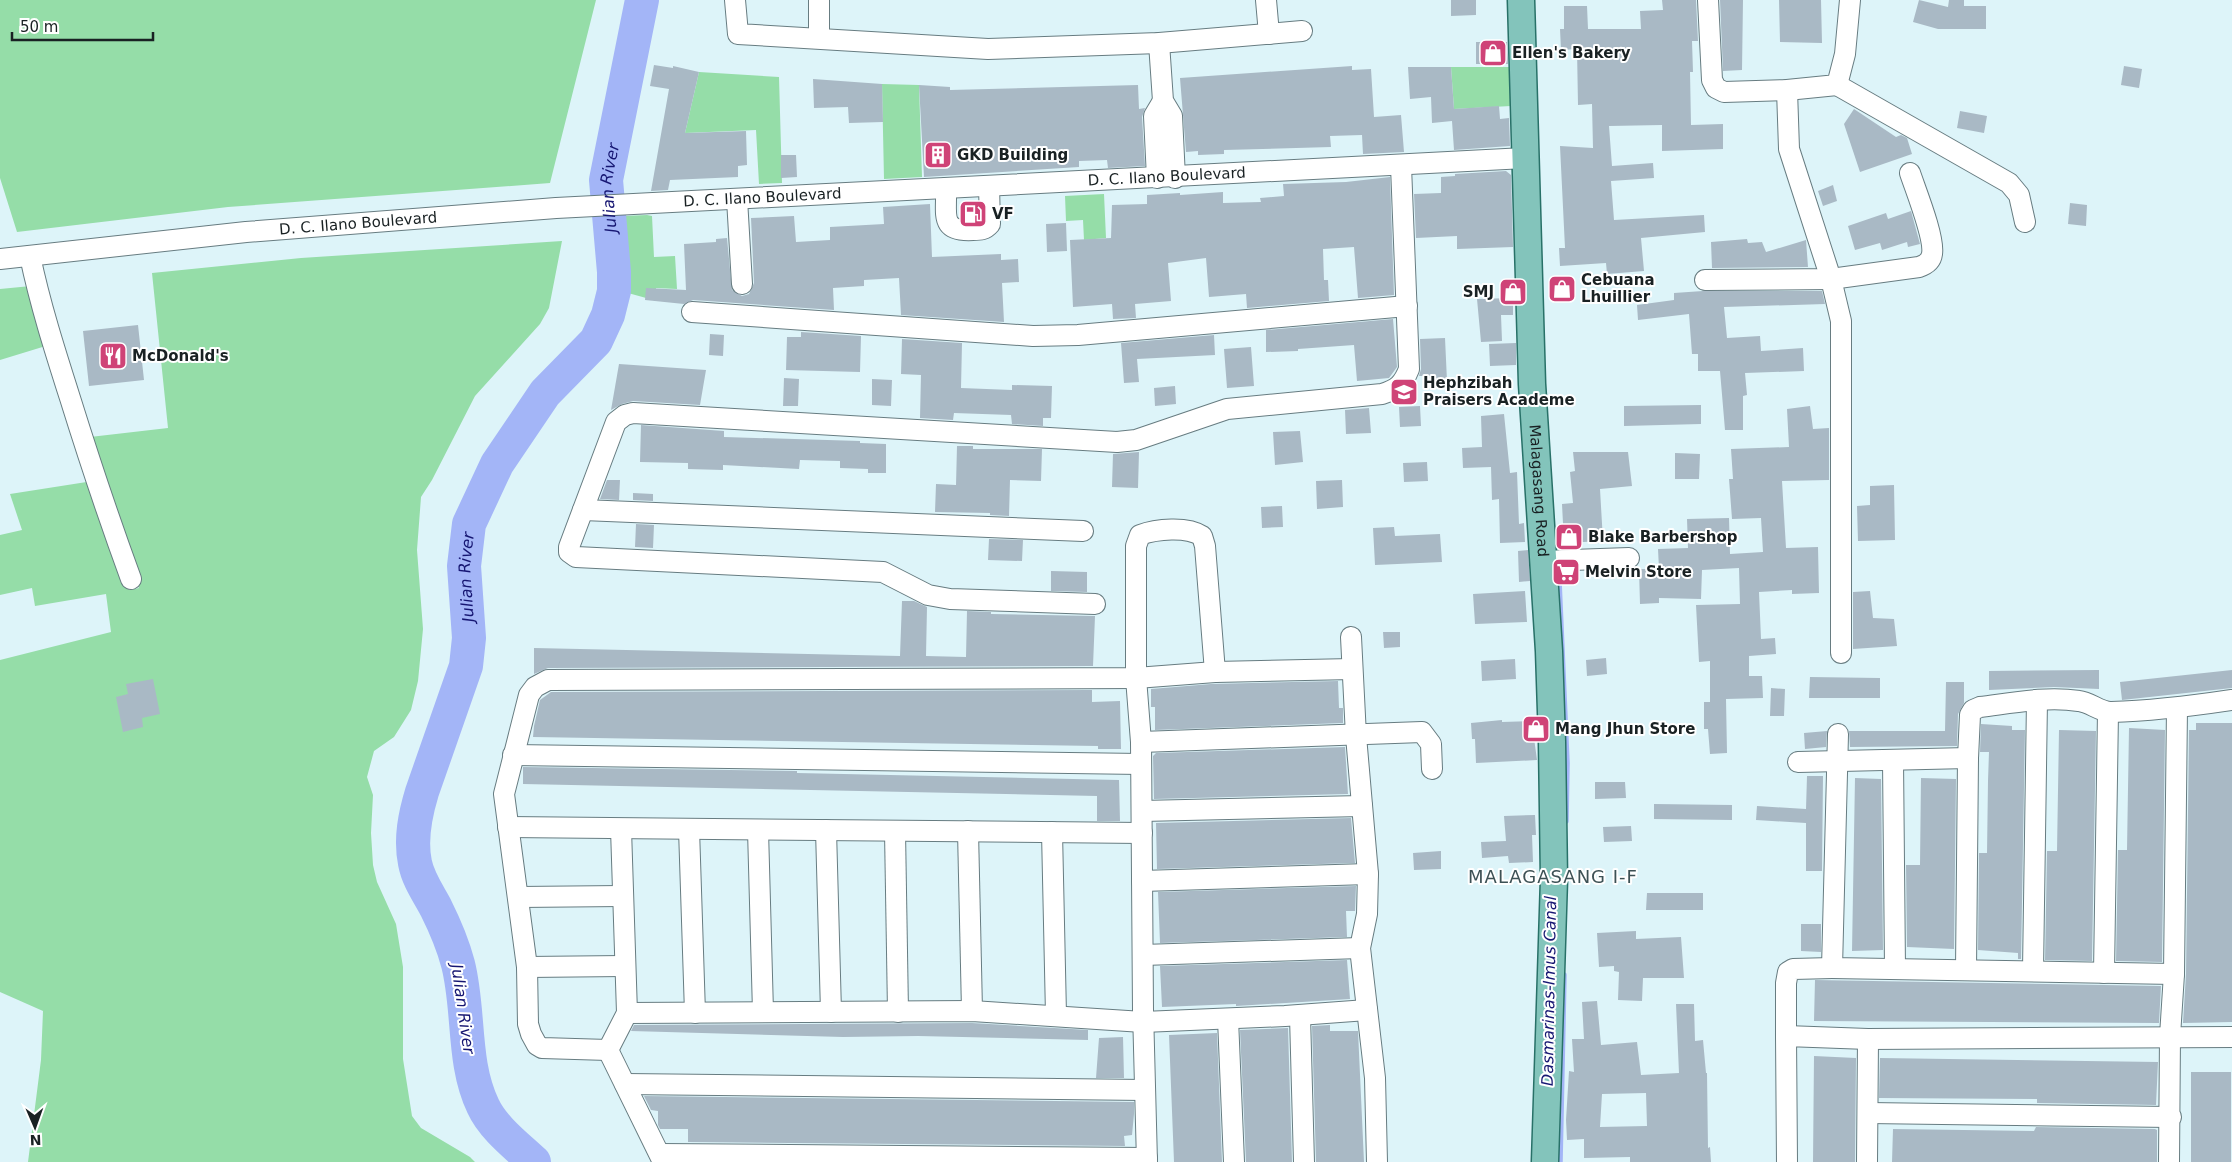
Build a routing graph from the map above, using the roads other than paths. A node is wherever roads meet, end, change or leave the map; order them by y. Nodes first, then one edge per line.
1 (735, 0) edge
2 (819, 0) edge
3 (1266, 0) edge
4 (1521, 0) edge
5 (1708, 0) edge
6 (1850, 0) edge
7 (1302, 31) dead end
8 (1268, 34) junction
9 (819, 38) junction
10 (1159, 43) junction
11 (1838, 85) junction
12 (1787, 90) junction
13 (1525, 158) junction
14 (1401, 166) junction
15 (1166, 169) junction
16 (1910, 173) dead end
17 (989, 186) junction
18 (946, 188) junction
19 (737, 199) junction
20 (2025, 222) dead end
21 (1, 254) edge
22 (30, 256) junction
23 (1830, 279) junction
24 (1705, 280) dead end
25 (742, 284) dead end
26 (1408, 306) junction
27 (692, 312) dead end
28 (583, 510) junction
29 (1083, 531) dead end
30 (1629, 558) dead end
31 (1543, 561) junction
32 (131, 579) dead end
33 (1095, 604) dead end
34 (1351, 637) dead end
35 (1841, 653) dead end
36 (1352, 669) junction
37 (1215, 672) junction
38 (1136, 678) junction
39 (2037, 700) junction
40 (2232, 700) edge
41 (2177, 708) junction
42 (2108, 712) junction
43 (1838, 734) dead end
44 (1356, 736) junction
45 (1141, 742) junction
46 (513, 755) junction
47 (1968, 758) junction
48 (1893, 760) junction
49 (1838, 761) junction
50 (1798, 762) dead end
51 (1141, 764) junction
52 (1432, 769) dead end
53 (1362, 806) junction
54 (1142, 811) junction
55 (508, 827) junction
56 (621, 828) junction
57 (688, 829) junction
58 (758, 830) junction
59 (826, 830) junction
60 (895, 831) junction
61 (968, 831) junction
62 (1052, 832) junction
63 (1142, 833) junction
64 (1368, 874) junction
65 (1142, 881) junction
66 (622, 896) junction
67 (519, 897) junction
68 (1360, 948) junction
69 (1143, 955) junction
70 (624, 966) junction
71 (527, 967) junction
72 (1832, 968) junction
73 (1895, 968) junction
74 (1966, 970) junction
75 (2033, 971) junction
76 (2104, 973) junction
77 (2174, 974) junction
78 (1367, 1010) junction
79 (972, 1011) junction
80 (763, 1012) junction
81 (831, 1012) junction
82 (898, 1012) junction
83 (627, 1013) junction
84 (695, 1013) junction
85 (1056, 1015) junction
86 (1300, 1016) junction
87 (1228, 1019) junction
88 (1143, 1022) junction
89 (1786, 1036) junction
90 (2170, 1036) junction
91 (2232, 1036) edge
92 (1868, 1039) junction
93 (608, 1050) junction
94 (625, 1084) junction
95 (1144, 1090) junction
96 (1868, 1114) junction
97 (2171, 1117) junction
98 (662, 1158) edge
99 (1147, 1160) edge
100 (1234, 1162) edge
101 (1304, 1162) edge
102 (1377, 1162) edge
103 (1545, 1162) edge
104 (1787, 1162) edge
105 (1866, 1162) edge
106 (2169, 1162) edge

1 - 9 street
2 - 9 street
3 - 8 street
4 - 13 main road, Malagasang Road
5 - 12 street
6 - 11 street
7 - 8 street
8 - 10 street
9 - 10 street
10 - 15 street
11 - 12 street
11 - 20 street
12 - 23 street
13 - 14 street, D. C. Ilano Boulevard
13 - 31 main road, Malagasang Road
14 - 15 street, D. C. Ilano Boulevard
14 - 26 street
15 - 17 street, D. C. Ilano Boulevard
16 - 23 street
17 - 18 street, D. C. Ilano Boulevard
17 - 18 street
18 - 19 street, D. C. Ilano Boulevard
19 - 22 street, D. C. Ilano Boulevard
19 - 25 street
21 - 22 street, D. C. Ilano Boulevard
22 - 32 street
23 - 24 street
23 - 35 street
26 - 27 street
26 - 28 street
28 - 29 street
28 - 33 street
30 - 31 street
31 - 103 main road, Malagasang Road
34 - 36 street
36 - 37 street
36 - 44 street
37 - 38 street
37 - 38 street
38 - 45 street
38 - 46 street
39 - 42 street
39 - 47 street
39 - 75 street
40 - 41 street
41 - 42 street
41 - 77 street
42 - 76 street
43 - 49 street
44 - 45 street
44 - 52 street
44 - 53 street
45 - 51 street
46 - 51 street
46 - 55 street
47 - 48 street
47 - 74 street
48 - 49 street
48 - 73 street
49 - 50 street
49 - 72 street
51 - 54 street
53 - 54 street
53 - 64 street
54 - 63 street
55 - 56 street
55 - 67 street
56 - 57 street
56 - 66 street
57 - 58 street
57 - 84 street
58 - 59 street
58 - 80 street
59 - 60 street
59 - 81 street
60 - 61 street
60 - 82 street
61 - 62 street
61 - 79 street
62 - 63 street
62 - 85 street
63 - 65 street
64 - 65 street
64 - 68 street
65 - 69 street
66 - 67 street
66 - 70 street
67 - 71 street
68 - 69 street
68 - 78 street
69 - 88 street
70 - 71 street
70 - 83 street
71 - 93 street
72 - 73 street
72 - 89 street
73 - 74 street
74 - 75 street
75 - 76 street
76 - 77 street
77 - 90 street
78 - 86 street
78 - 102 street
79 - 82 street
79 - 85 street
80 - 81 street
80 - 84 street
81 - 82 street
83 - 84 street
83 - 93 street
85 - 88 street
86 - 87 street
86 - 101 street
87 - 88 street
87 - 100 street
88 - 95 street
89 - 92 street
89 - 104 street
90 - 91 street
90 - 92 street
90 - 97 street
92 - 96 street
93 - 94 street
94 - 95 street
94 - 98 street
95 - 99 street
96 - 97 street
96 - 105 street
97 - 106 street
98 - 99 street

